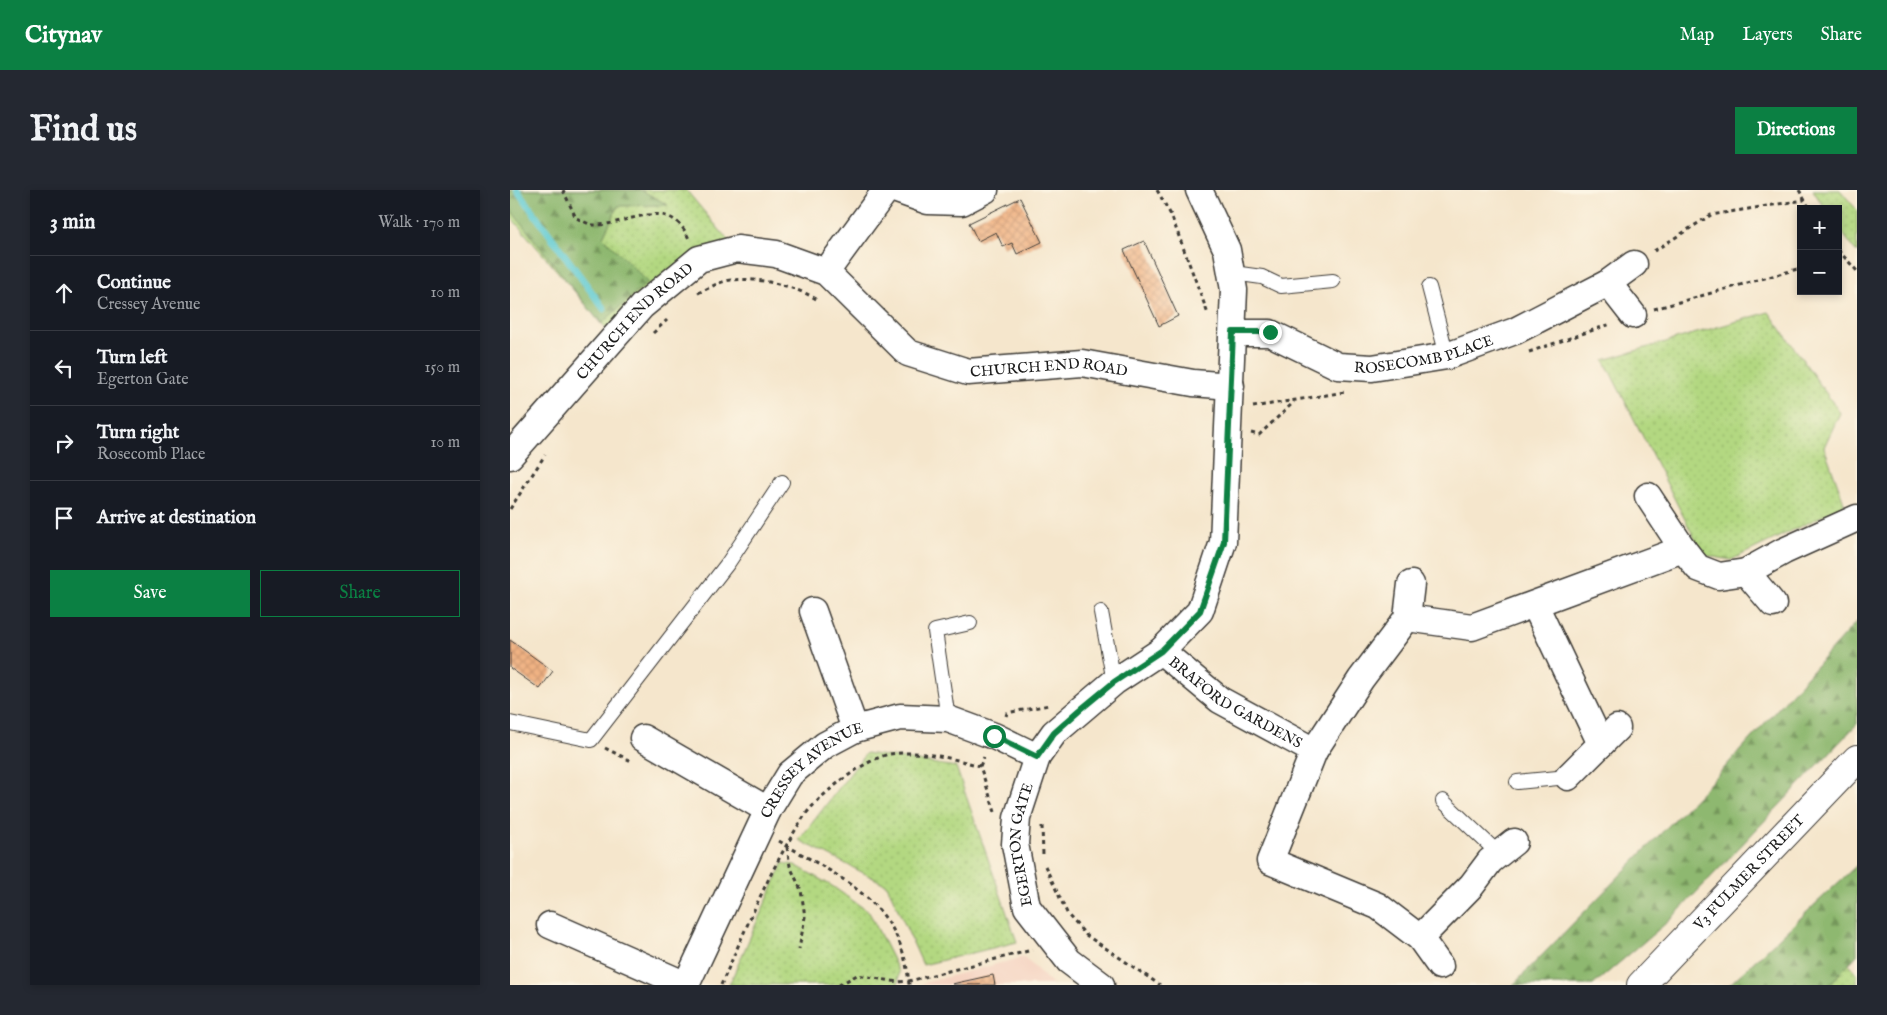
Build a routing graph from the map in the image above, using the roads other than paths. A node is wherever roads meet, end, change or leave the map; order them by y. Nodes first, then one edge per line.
1 (886, 190) edge
2 (897, 190) edge
3 (985, 190) edge
4 (1199, 190) edge
5 (1634, 264) road end
6 (826, 272) junction
7 (1233, 273) junction
8 (1333, 281) dead end
9 (1608, 282) junction
10 (1429, 287) dead end
11 (1633, 315) dead end
12 (1233, 332) junction
13 (1447, 356) junction
14 (1231, 386) junction
15 (510, 456) edge
16 (782, 482) dead end
17 (1648, 496) dead end
18 (1857, 518) edge
19 (1683, 550) junction
20 (1746, 572) junction
21 (1411, 584) dead end
22 (1773, 604) dead end
23 (1535, 605) junction
24 (813, 612) dead end
25 (1101, 612) dead end
26 (1407, 618) junction
27 (970, 624) dead end
28 (1161, 651) junction
29 (1114, 682) junction
30 (948, 719) junction
31 (510, 722) edge
32 (855, 729) junction
33 (642, 738) dead end
34 (1314, 750) junction
35 (1037, 757) junction
36 (1857, 758) edge
37 (1568, 777) joint
38 (1517, 782) dead end
39 (1443, 801) dead end
40 (768, 810) junction
41 (1506, 848) joint
42 (550, 925) dead end
43 (1420, 938) junction
44 (1440, 966) dead end
45 (686, 985) edge
46 (1101, 985) edge
47 (1641, 985) edge

1 - 6 street
2 - 3 street
4 - 7 street, EGERTON GATE
5 - 9 street, ROSECOMB PLACE
6 - 14 street, CHURCH END ROAD
6 - 15 street, CHURCH END ROAD
7 - 8 lane
7 - 12 street, EGERTON GATE
9 - 11 street
9 - 13 street, ROSECOMB PLACE
10 - 13 lane
12 - 13 street, ROSECOMB PLACE
12 - 14 street, EGERTON GATE
14 - 28 street, EGERTON GATE
16 - 31 lane
17 - 19 street
18 - 20 street
19 - 20 street
19 - 23 street
20 - 22 street
21 - 26 street
23 - 26 street
23 - 37 street
24 - 32 street
25 - 29 lane
26 - 34 street, BRAFORD GARDENS
27 - 30 lane
28 - 29 street, EGERTON GATE
28 - 34 street, BRAFORD GARDENS
29 - 35 street, EGERTON GATE
30 - 32 street, CRESSEY AVENUE
30 - 35 street, CRESSEY AVENUE
32 - 40 street, CRESSEY AVENUE
33 - 40 street
34 - 43 street, BRAFORD GARDENS
35 - 46 street, EGERTON GATE
36 - 47 street, V3 FULMER STREET
37 - 38 lane
39 - 41 lane
40 - 45 street, CRESSEY AVENUE
41 - 43 street
42 - 45 street
43 - 44 street, BRAFORD GARDENS

